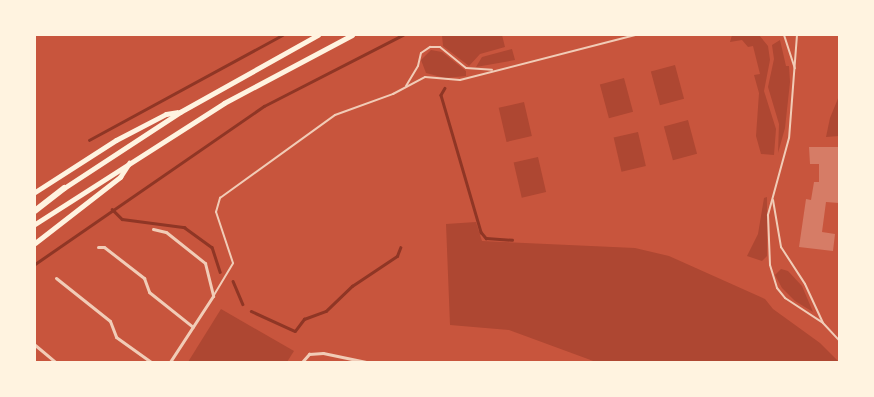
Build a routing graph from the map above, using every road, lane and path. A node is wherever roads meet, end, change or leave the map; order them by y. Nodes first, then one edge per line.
1 (318, 35) edge
2 (352, 35) edge
3 (635, 35) edge
4 (784, 35) edge
5 (797, 35) edge
6 (493, 70) junction
7 (795, 70) junction
8 (406, 86) junction
9 (180, 112) junction
10 (131, 161) junction
11 (64, 188) joint
12 (35, 192) edge
13 (772, 197) junction
14 (35, 211) edge
15 (35, 224) edge
16 (153, 229) dead end
17 (35, 243) edge
18 (98, 247) dead end
19 (56, 278) dead end
20 (213, 296) junction
21 (823, 323) junction
22 (193, 327) junction
23 (839, 340) edge
24 (35, 345) edge
25 (55, 362) edge
26 (151, 362) edge
27 (170, 362) edge
28 (302, 362) edge
29 (366, 362) edge

1 - 9 highway
2 - 10 highway
3 - 6 lane
4 - 7 lane
5 - 7 lane
6 - 8 lane
6 - 8 lane
7 - 13 lane
8 - 20 lane
9 - 11 highway
9 - 12 highway
10 - 15 highway
10 - 17 highway
11 - 14 highway
13 - 21 lane
13 - 21 lane
16 - 20 street
18 - 22 street
19 - 26 street
20 - 22 street
21 - 23 lane
22 - 27 street
24 - 25 street
28 - 29 street

